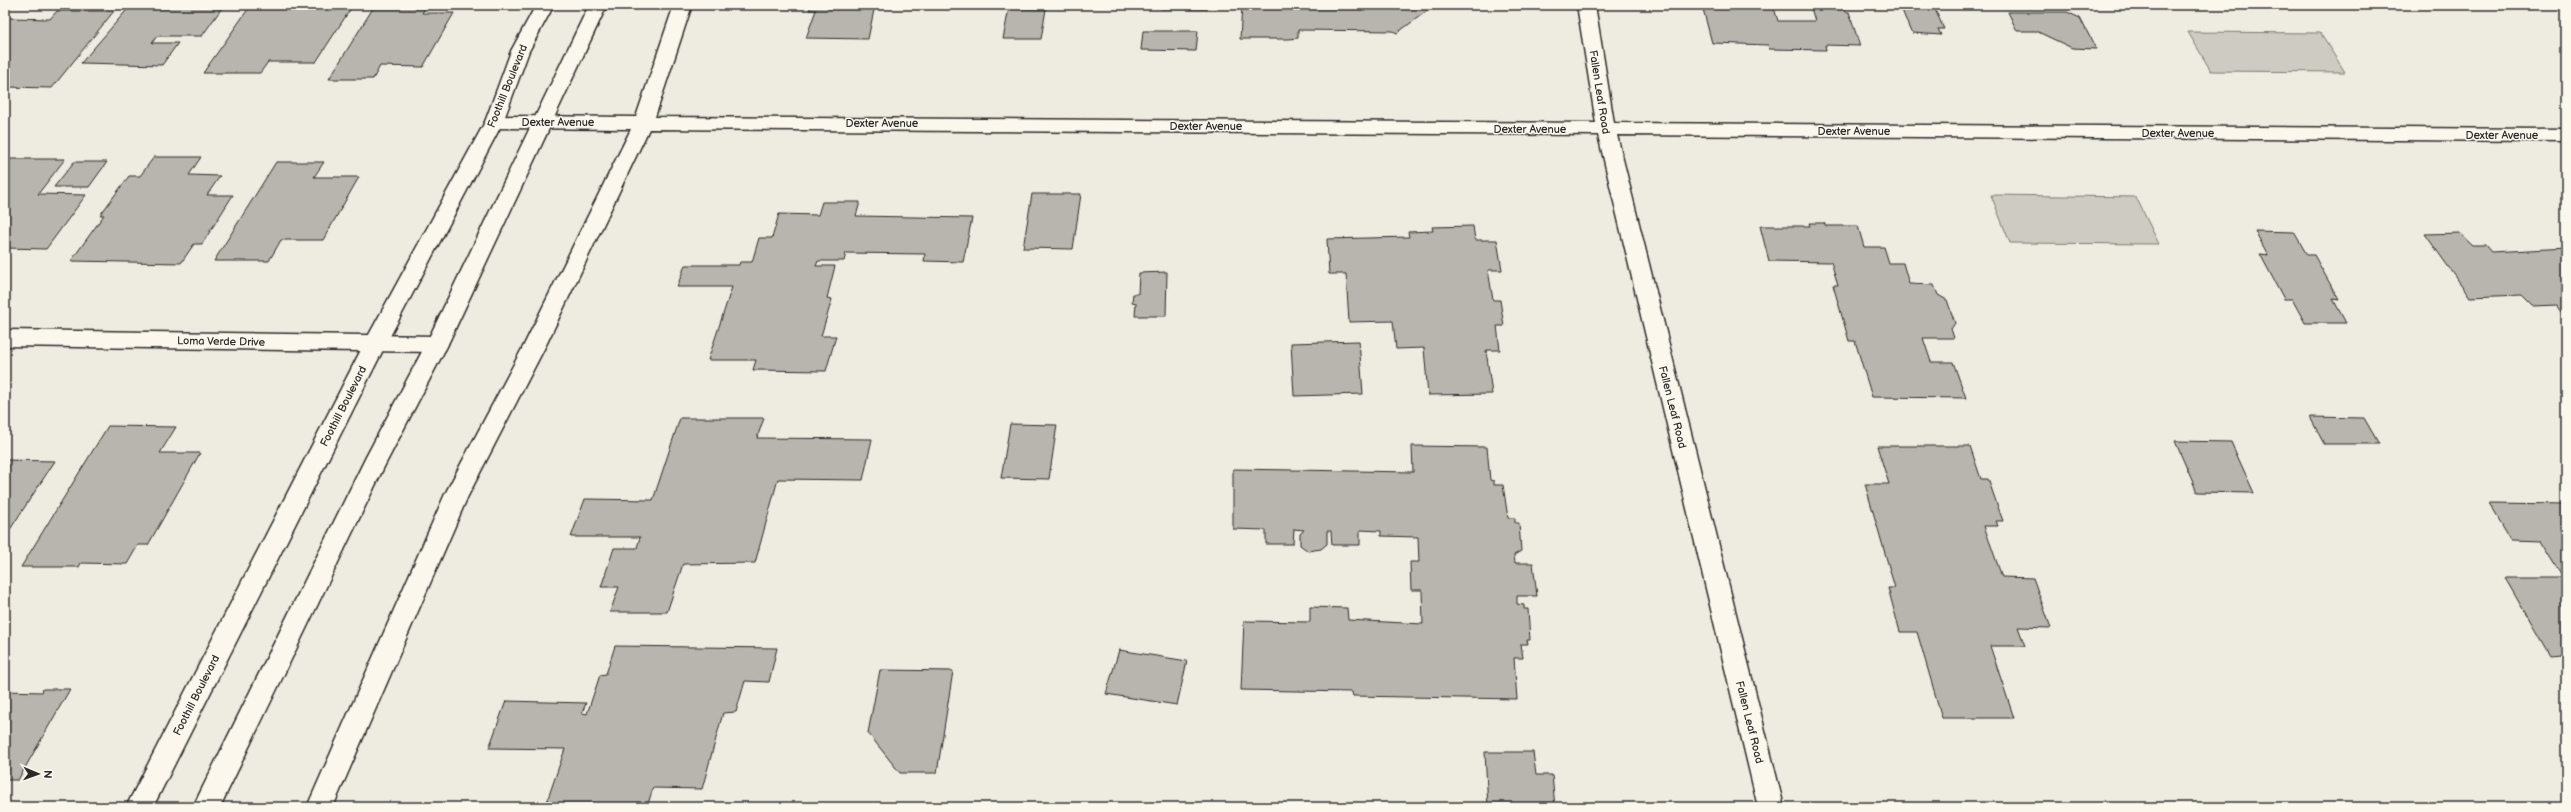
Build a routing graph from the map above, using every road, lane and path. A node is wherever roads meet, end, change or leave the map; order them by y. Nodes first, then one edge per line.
1 (544, 5) edge
2 (598, 5) edge
3 (682, 5) edge
4 (1586, 5) edge
5 (644, 121) junction
6 (494, 122) junction
7 (540, 122) junction
8 (1606, 129) junction
9 (2566, 135) edge
10 (5, 338) edge
11 (376, 342) junction
12 (436, 344) junction
13 (139, 807) edge
14 (206, 807) edge
15 (320, 807) edge
16 (1771, 807) edge

1 - 6 street, Foothill Boulevard
2 - 7 street
3 - 5 street
4 - 8 street, Fallen Leaf Road
5 - 7 street, Dexter Avenue
5 - 8 street, Dexter Avenue
5 - 15 street
6 - 7 street, Dexter Avenue
6 - 11 street, Foothill Boulevard
7 - 12 street
8 - 9 street, Dexter Avenue
8 - 16 street, Fallen Leaf Road
10 - 11 street, Loma Verde Drive
11 - 12 street, Loma Verde Drive
11 - 13 street, Foothill Boulevard
12 - 14 street

